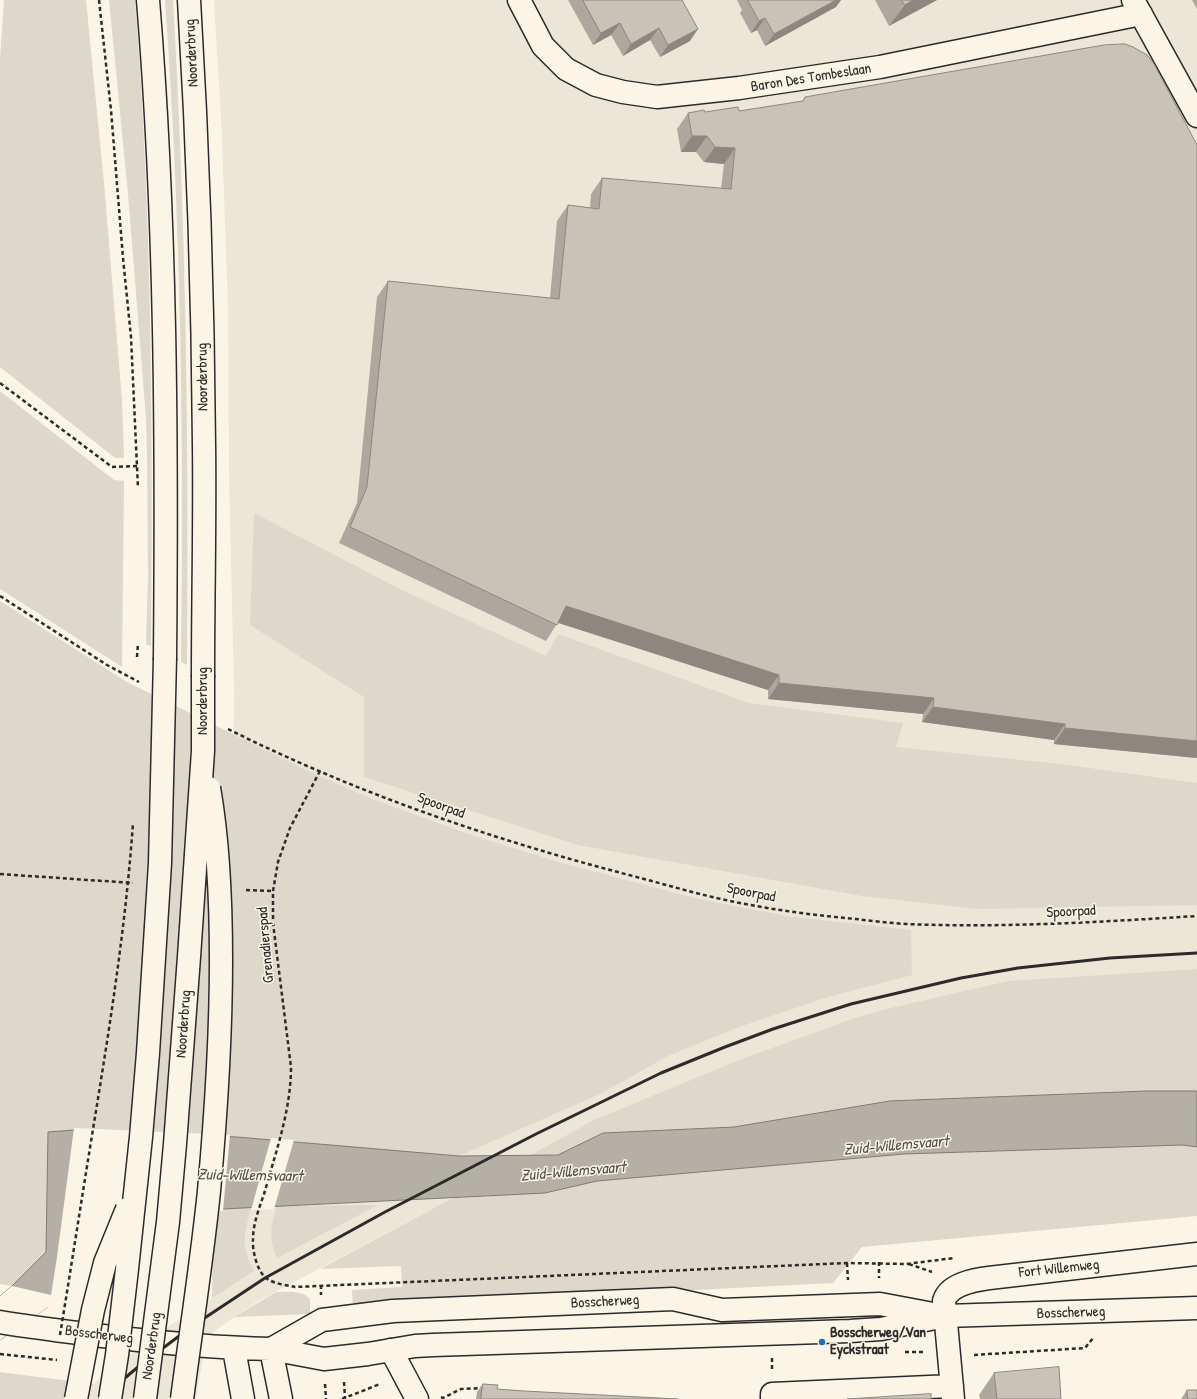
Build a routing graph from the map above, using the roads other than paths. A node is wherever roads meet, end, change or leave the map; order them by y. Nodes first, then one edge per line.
1 (148, 0) edge
2 (189, 0) edge
3 (519, 0) edge
4 (1137, 7) edge
5 (1197, 116) edge
6 (203, 751) junction
7 (136, 1187) junction
8 (1197, 1254) edge
9 (1197, 1308) edge
10 (945, 1316) junction
11 (0, 1322) edge
12 (234, 1348) junction
13 (271, 1349) junction
14 (391, 1350) junction
15 (953, 1393) edge
16 (772, 1397) edge
17 (427, 1398) edge
18 (76, 1399) edge
19 (110, 1399) edge
20 (145, 1399) edge
21 (182, 1399) edge
22 (243, 1399) edge
23 (281, 1399) edge

1 - 7 main road, bridge
2 - 6 main road, Noorderbrug, bridge
3 - 4 main road, Baron Des Tombeslaan
4 - 5 main road
6 - 20 main road, Noorderbrug, bridge
6 - 21 main road, bridge
7 - 18 main road, bridge
7 - 19 main road, bridge
8 - 10 main road, Fort Willemweg
9 - 10 main road, Bosscherweg
10 - 13 main road, Bosscherweg
10 - 14 main road, Bosscherweg
10 - 15 main road, Fort Willemweg
11 - 12 main road, Bosscherweg
12 - 13 main road, Bosscherweg
12 - 22 main road
13 - 14 main road, Bosscherweg
13 - 23 main road
14 - 17 main road
15 - 16 main road

